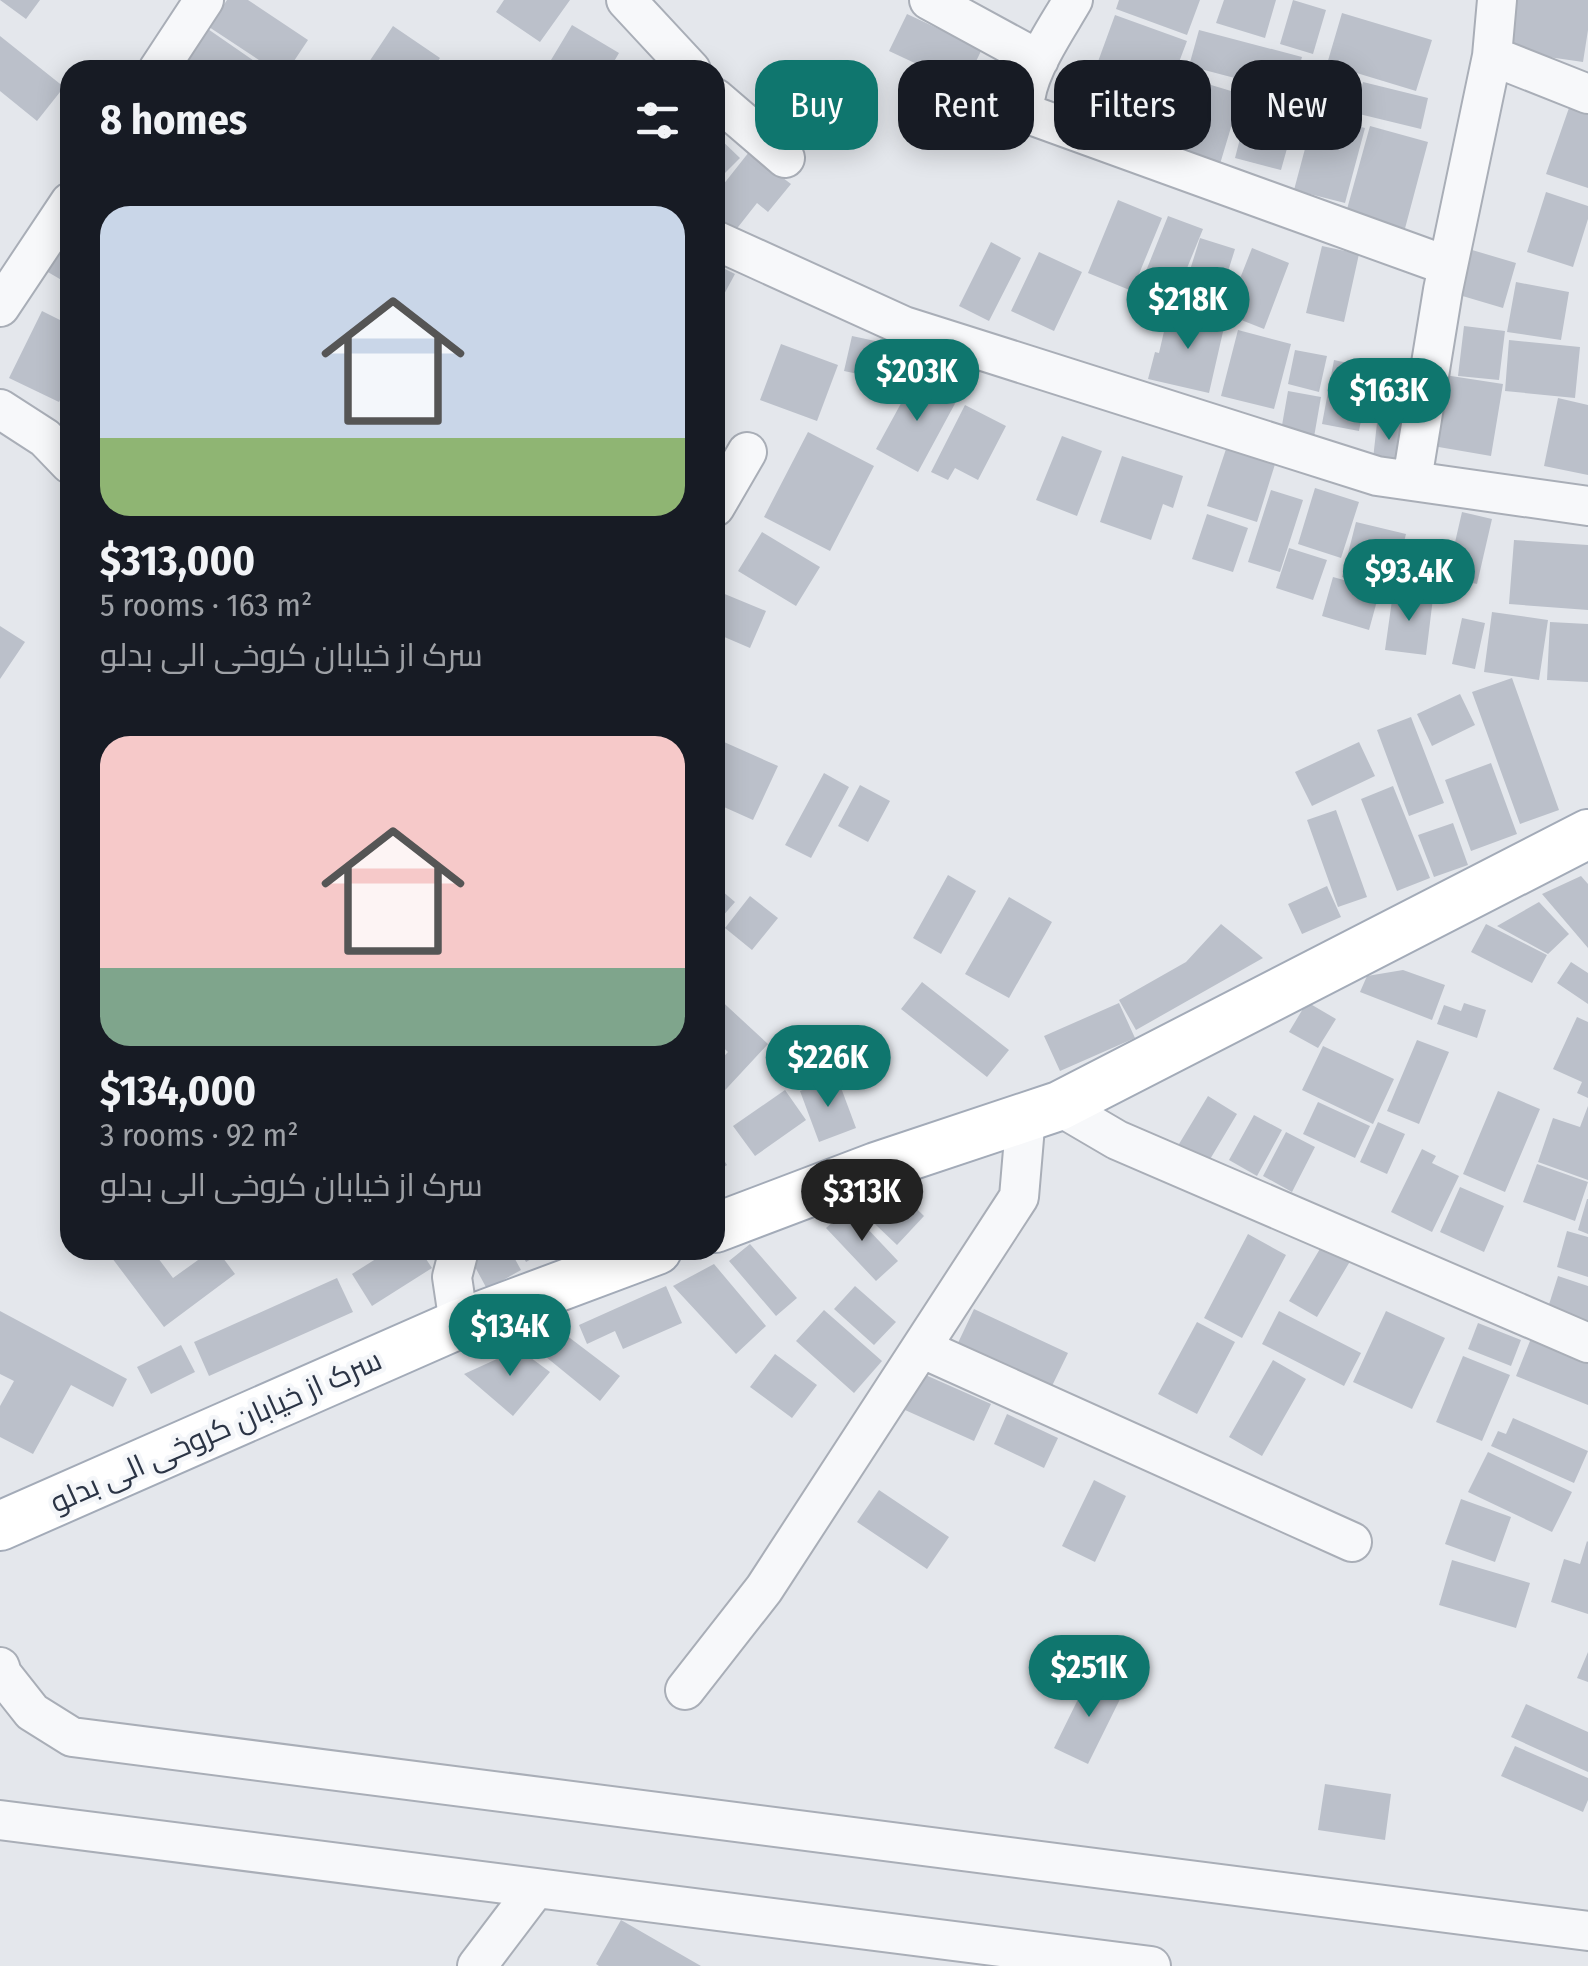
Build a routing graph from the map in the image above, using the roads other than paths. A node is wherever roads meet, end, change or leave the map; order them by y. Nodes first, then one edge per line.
1 (204, 0) edge
2 (626, 0) edge
3 (930, 0) edge
4 (1074, 0) edge
5 (1497, 0) edge
6 (1492, 56) junction
7 (165, 60) edge
8 (682, 60) edge
9 (1040, 60) junction
10 (1588, 94) edge
11 (725, 107) edge
12 (784, 158) dead end
13 (60, 217) edge
14 (725, 245) edge
15 (1448, 266) junction
16 (0, 307) edge
17 (0, 409) edge
18 (748, 452) dead end
19 (60, 454) edge
20 (1412, 480) junction
21 (725, 490) edge
22 (1588, 506) edge
23 (1588, 834) edge
24 (1042, 1111) junction
25 (725, 1224) edge
26 (456, 1260) edge
27 (629, 1260) edge
28 (459, 1324) junction
29 (1588, 1343) edge
30 (920, 1348) junction
31 (8, 1531) edge
32 (1352, 1542) dead end
33 (0, 1668) edge
34 (685, 1690) dead end
35 (0, 1820) edge
36 (536, 1888) junction
37 (1588, 1931) edge
38 (477, 1966) edge
39 (1151, 1966) edge

1 - 7 street
2 - 8 street
3 - 9 street
4 - 9 street
5 - 6 street
6 - 10 street
6 - 15 street
9 - 15 street
11 - 12 street
13 - 16 street
14 - 20 street
15 - 20 street
17 - 19 street
18 - 21 street
20 - 22 street
23 - 24 main road
24 - 25 main road
24 - 29 street
24 - 30 street
26 - 28 street
27 - 28 main road, سرک از خیابان کروخی الی بدلو
28 - 31 main road, سرک از خیابان کروخی الی بدلو
30 - 32 street
30 - 34 street
33 - 37 street
35 - 36 street
36 - 38 street
36 - 39 street

